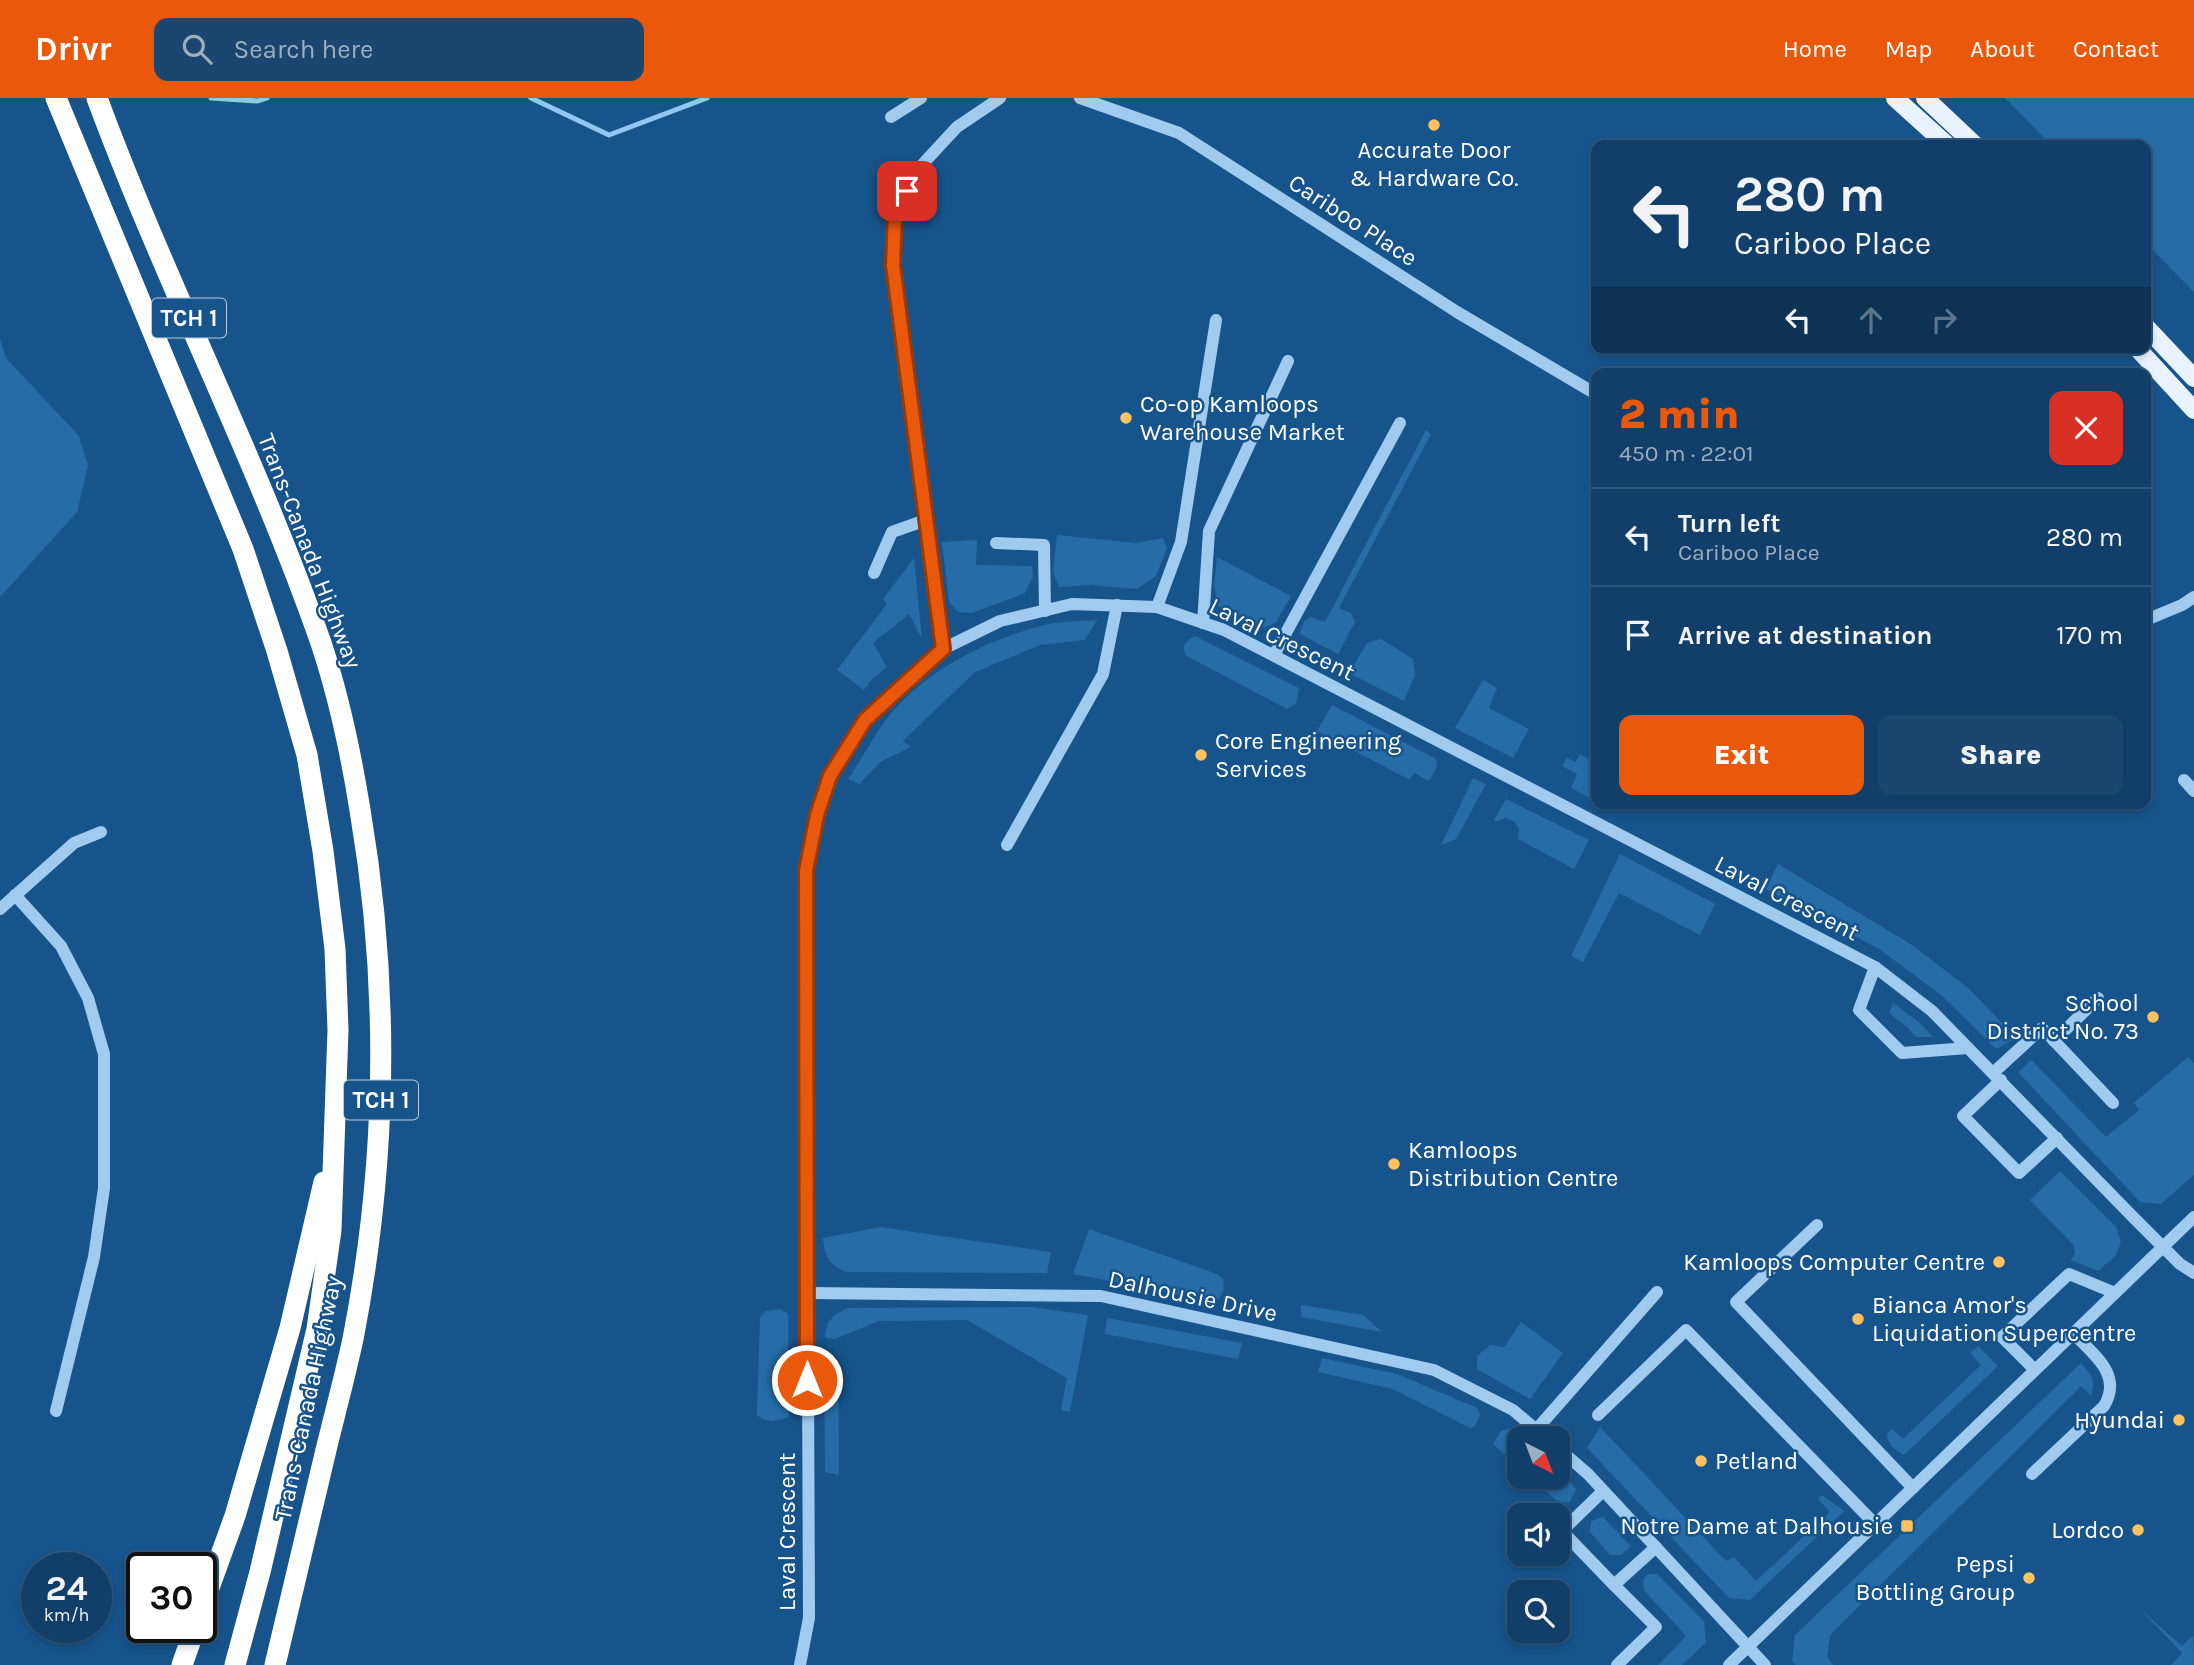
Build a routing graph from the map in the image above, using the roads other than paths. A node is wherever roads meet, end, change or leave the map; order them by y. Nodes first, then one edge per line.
1 (56, 98) edge
2 (97, 98) edge
3 (921, 98) edge
4 (1000, 98) edge
5 (1080, 98) edge
6 (1895, 98) edge
7 (1925, 98) edge
8 (891, 117) dead end
9 (1941, 140) edge
10 (1970, 140) edge
11 (1216, 320) dead end
12 (2151, 332) edge
13 (2143, 354) edge
14 (1288, 362) dead end
15 (2194, 378) edge
16 (1591, 391) edge
17 (2194, 410) edge
18 (1400, 423) dead end
19 (926, 520) junction
20 (996, 543) dead end
21 (874, 573) dead end
22 (2194, 597) edge
23 (1117, 606) junction
24 (1157, 607) junction
25 (1045, 611) junction
26 (2151, 618) edge
27 (1203, 622) junction
28 (943, 649) junction
29 (1274, 655) junction
30 (2184, 780) dead end
31 (2194, 791) edge
32 (101, 832) dead end
33 (1007, 845) dead end
34 (15, 895) junction
35 (0, 909) edge
36 (1875, 967) junction
37 (2098, 998) dead end
38 (2054, 1041) junction
39 (1968, 1048) junction
40 (1997, 1077) junction
41 (2113, 1103) dead end
42 (335, 1133) junction
43 (2057, 1138) junction
44 (2194, 1217) edge
45 (1818, 1225) dead end
46 (2163, 1247) junction
47 (2194, 1273) edge
48 (1657, 1292) dead end
49 (807, 1293) junction
50 (2115, 1293) junction
51 (2073, 1333) junction
52 (2035, 1370) junction
53 (56, 1411) dead end
54 (1598, 1415) dead end
55 (1532, 1426) edge
56 (1548, 1426) edge
57 (1570, 1459) edge
58 (2032, 1474) dead end
59 (1913, 1488) junction
60 (1603, 1491) junction
61 (1875, 1524) junction
62 (1656, 1547) junction
63 (217, 1566) edge
64 (1614, 1586) junction
65 (189, 1643) edge
66 (1748, 1647) junction
67 (181, 1665) edge
68 (235, 1665) edge
69 (275, 1665) edge
70 (800, 1665) edge
71 (1617, 1665) edge
72 (1729, 1665) edge
73 (1765, 1665) edge

1 - 42 highway, Trans-Canada Highway / TCH 1
2 - 69 highway, Trans-Canada Highway / TCH 1
3 - 8 street
4 - 19 street
5 - 16 street, Cariboo Place
6 - 9 main road
7 - 10 main road
11 - 24 street
12 - 15 main road
13 - 17 main road
14 - 27 street
18 - 29 street
19 - 21 street
19 - 28 street
20 - 25 street
22 - 26 street
23 - 24 street, Laval Crescent
23 - 25 street, Laval Crescent
23 - 33 street
24 - 27 street, Laval Crescent
25 - 28 street, Laval Crescent
27 - 29 street, Laval Crescent
28 - 49 street, Laval Crescent
29 - 36 street, Laval Crescent
30 - 31 street
32 - 34 street
34 - 35 street
34 - 53 street
36 - 39 street, Laval Crescent
36 - 39 street
37 - 38 street
38 - 40 street
38 - 41 street
39 - 40 street, Laval Crescent
40 - 43 street, Laval Crescent
40 - 43 street
42 - 63 highway
42 - 68 highway, Trans-Canada Highway / TCH 1
43 - 46 street, Laval Crescent
44 - 46 street
45 - 59 street
46 - 47 street, Laval Crescent
46 - 50 street
48 - 56 street
49 - 55 street, Dalhousie Drive
49 - 70 street, Laval Crescent
50 - 51 street
50 - 52 street
51 - 52 street
51 - 58 street
52 - 59 street
54 - 61 street
57 - 60 street
59 - 61 street
60 - 62 street
60 - 64 street
61 - 66 street
62 - 64 street
62 - 66 street
64 - 71 street
65 - 67 highway
66 - 72 street
66 - 73 street

